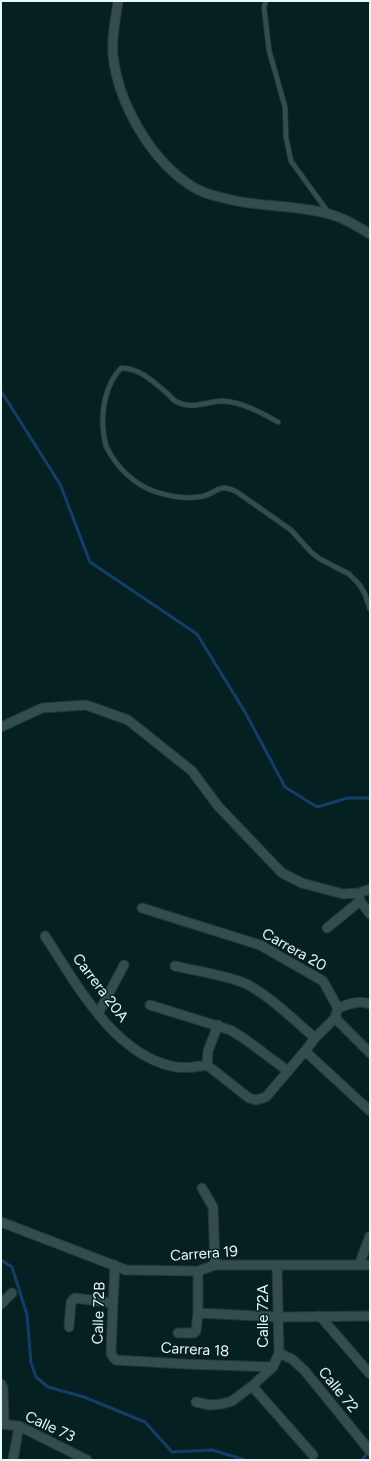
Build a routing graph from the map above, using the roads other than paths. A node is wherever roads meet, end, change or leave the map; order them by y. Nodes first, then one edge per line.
1 (118, 1) edge
2 (266, 1) edge
3 (329, 214) junction
4 (370, 234) edge
5 (278, 422) dead end
6 (370, 609) edge
7 (1, 727) edge
8 (370, 889) edge
9 (360, 897) junction
10 (142, 908) dead end
11 (370, 914) edge
12 (327, 928) dead end
13 (44, 936) dead end
14 (124, 965) dead end
15 (175, 966) dead end
16 (370, 1004) edge
17 (150, 1006) dead end
18 (338, 1008) junction
19 (98, 1014) junction
20 (335, 1018) junction
21 (218, 1025) junction
22 (315, 1038) junction
23 (305, 1051) junction
24 (370, 1052) edge
25 (207, 1065) junction
26 (288, 1071) junction
27 (370, 1111) edge
28 (202, 1188) dead end
29 (1, 1222) edge
30 (370, 1236) edge
31 (370, 1264) edge
32 (215, 1265) junction
33 (277, 1265) junction
34 (116, 1266) junction
35 (359, 1266) junction
36 (198, 1272) junction
37 (12, 1293) dead end
38 (113, 1303) junction
39 (1, 1304) edge
40 (198, 1314) junction
41 (320, 1316) junction
42 (278, 1317) junction
43 (369, 1317) edge
44 (69, 1327) dead end
45 (178, 1332) dead end
46 (279, 1353) junction
47 (116, 1360) joint
48 (273, 1367) junction
49 (370, 1374) edge
50 (1, 1384) edge
51 (252, 1386) junction
52 (196, 1402) dead end
53 (3, 1424) edge
54 (19, 1426) junction
55 (370, 1451) edge
56 (313, 1455) dead end
57 (13, 1460) edge
58 (87, 1460) edge

1 - 3 street
2 - 3 lane
3 - 4 street
5 - 6 lane
7 - 9 street
8 - 9 street
9 - 11 street
9 - 12 street
10 - 18 street, Carrera 20
13 - 19 street, Carrera 20A
14 - 19 street
15 - 22 street
16 - 18 street
17 - 21 street
18 - 20 street
19 - 25 street, Carrera 20A
20 - 22 street
20 - 24 street
21 - 25 street
21 - 26 street
22 - 23 street
23 - 26 street
23 - 27 street
25 - 26 street
28 - 32 street
29 - 34 street, Carrera 19
30 - 35 street
31 - 35 street, Carrera 19
32 - 33 street, Carrera 19
32 - 36 street, Carrera 19
33 - 35 street, Carrera 19
33 - 42 street, Calle 72A
34 - 36 street, Carrera 19
34 - 38 street, Calle 72B
36 - 40 street
37 - 39 street
38 - 44 street
38 - 47 street, Calle 72B
40 - 42 street
40 - 45 street
41 - 42 street
41 - 43 street
41 - 49 street
42 - 46 street, Calle 72A
46 - 48 street, Calle 72A
46 - 55 street, Calle 72
47 - 48 street, Carrera 18
48 - 51 street
50 - 53 street
51 - 52 street
51 - 56 street
53 - 54 street, Calle 73
54 - 57 street
54 - 58 street, Calle 73

